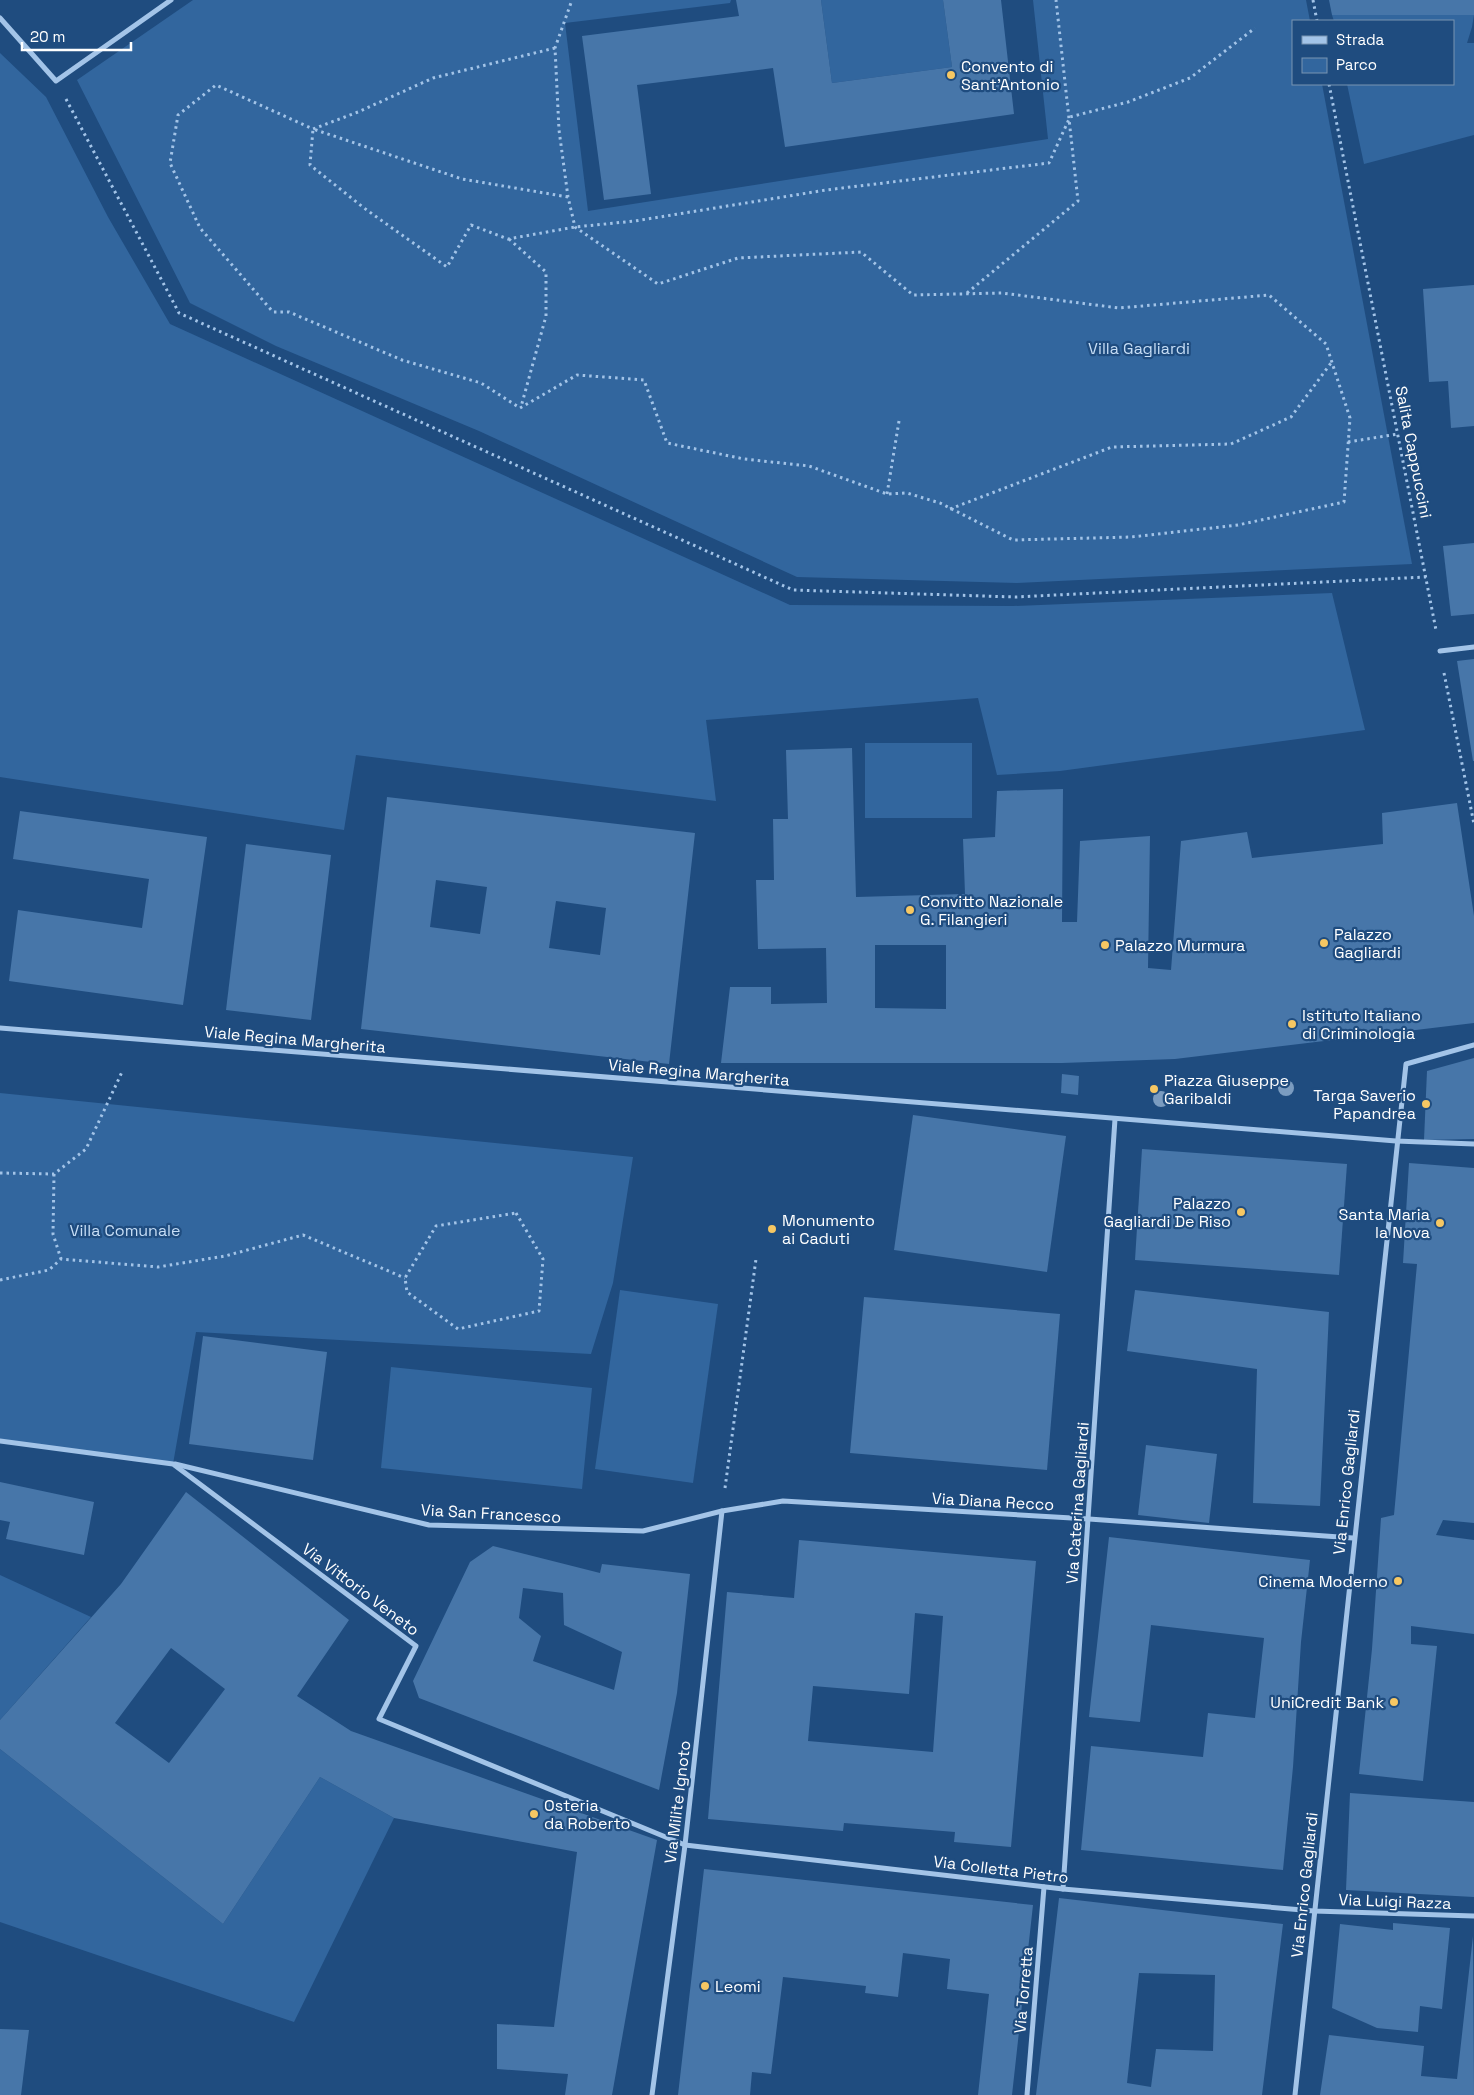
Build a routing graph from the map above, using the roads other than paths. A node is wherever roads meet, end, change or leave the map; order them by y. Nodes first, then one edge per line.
1 (171, 0) edge
2 (0, 18) edge
3 (1474, 647) edge
4 (1440, 651) road end
5 (0, 1028) edge
6 (1474, 1045) edge
7 (1115, 1119) junction
8 (1396, 1141) junction
9 (1474, 1144) edge
10 (0, 1441) edge
11 (173, 1464) junction
12 (722, 1511) junction
13 (1089, 1519) junction
14 (1353, 1538) junction
15 (685, 1845) junction
16 (1044, 1887) junction
17 (1063, 1889) junction
18 (1314, 1911) junction
19 (1474, 1916) edge
20 (652, 2095) edge
21 (1027, 2095) edge
22 (1294, 2095) edge

1 - 2 street
3 - 4 street
5 - 7 street, Viale Regina Margherita
6 - 8 street
7 - 8 street, Viale Regina Margherita
7 - 13 street, Via Caterina Gagliardi
8 - 9 street, Viale Regina Margherita
8 - 14 street, Via Enrico Gagliardi
10 - 11 street, Via Vittorio Veneto
11 - 12 street, Via San Francesco
11 - 15 street, Via Vittorio Veneto
12 - 13 street, Via Diana Recco
12 - 15 street, Via Milite Ignoto
13 - 14 street, Via Diana Recco
13 - 17 street, Via Caterina Gagliardi
14 - 18 street, Via Enrico Gagliardi
15 - 16 street, Via Colletta Pietro
15 - 20 street, Via Milite Ignoto
16 - 17 street, Via Colletta Pietro
16 - 21 street, Via Torretta
17 - 18 street, Via Colletta Pietro
18 - 19 street, Via Luigi Razza
18 - 22 street, Via Enrico Gagliardi

